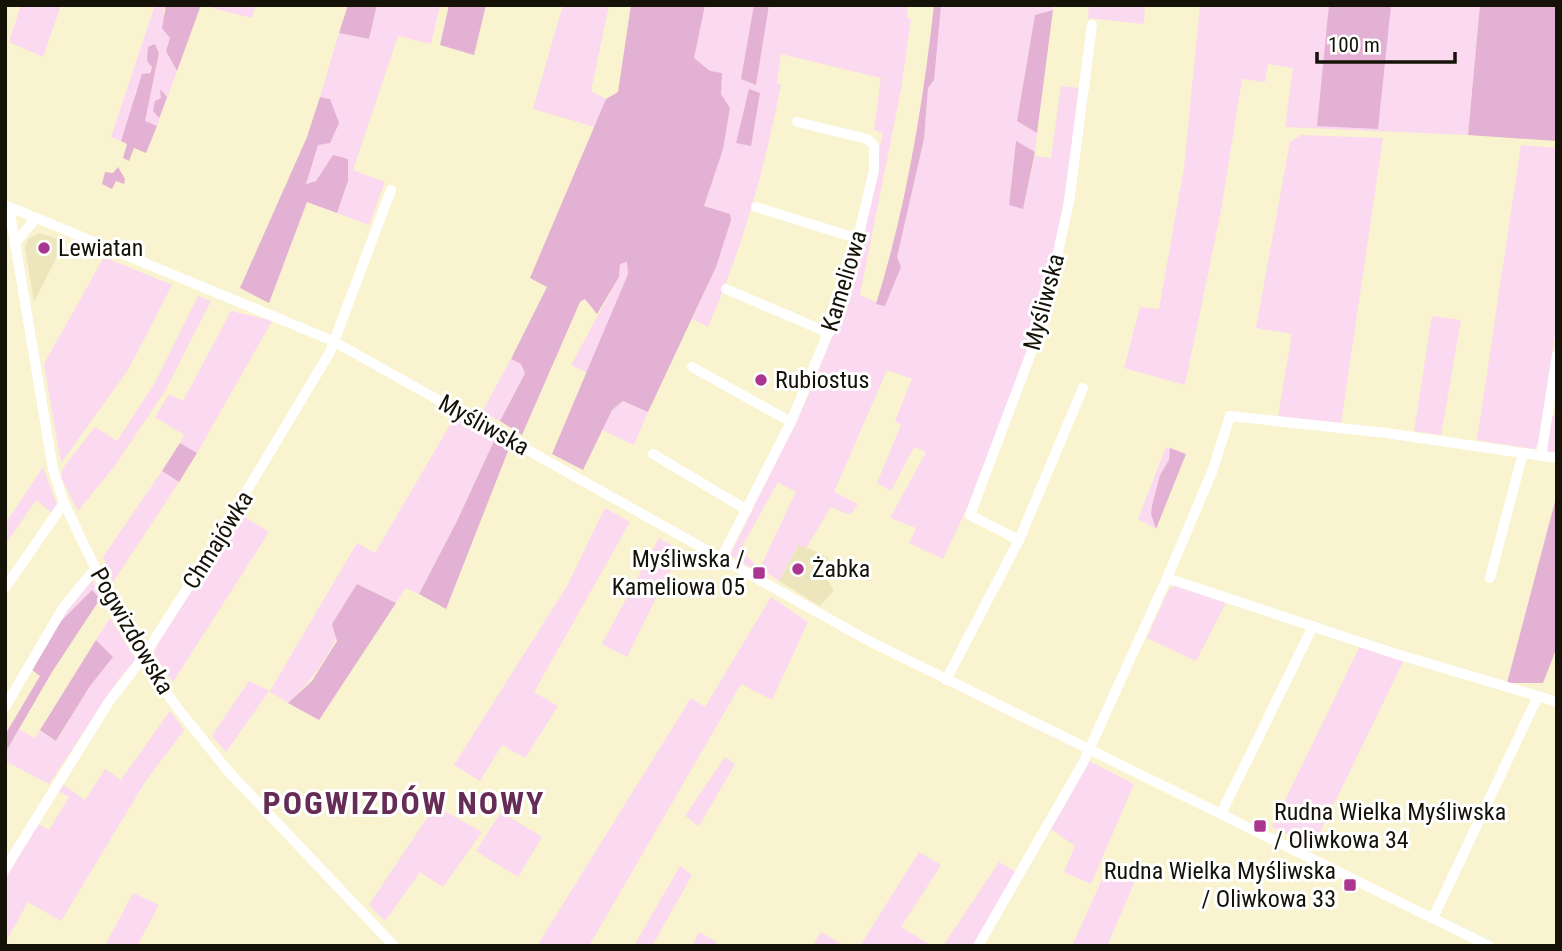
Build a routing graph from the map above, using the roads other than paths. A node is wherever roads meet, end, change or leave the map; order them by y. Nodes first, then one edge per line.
1 (1091, 25) dead end
2 (797, 122) dead end
3 (391, 190) dead end
4 (7, 206) edge
5 (756, 207) dead end
6 (35, 219) junction
7 (7, 221) edge
8 (859, 239) junction
9 (16, 242) junction
10 (726, 289) dead end
11 (829, 334) junction
12 (333, 341) junction
13 (1557, 355) edge
14 (692, 367) dead end
15 (1083, 388) dead end
16 (791, 422) junction
17 (1523, 453) junction
18 (653, 454) dead end
19 (1541, 456) junction
20 (1557, 458) edge
21 (64, 503) junction
22 (747, 510) junction
23 (1019, 540) junction
24 (721, 559) junction
25 (95, 569) junction
26 (1490, 578) dead end
27 (1167, 579) junction
28 (5, 588) edge
29 (1313, 626) junction
30 (142, 659) junction
31 (946, 680) junction
32 (1538, 696) junction
33 (1557, 702) edge
34 (5, 707) edge
35 (1089, 750) junction
36 (1221, 814) junction
37 (5, 869) edge
38 (1433, 918) junction
39 (394, 946) edge
40 (978, 946) edge
41 (1489, 946) edge

1 - 23 street, Myśliwska
2 - 8 street, Kameliowa
3 - 12 street, Chmajówka
4 - 6 street, Myśliwska
4 - 7 street, Pogwizdowska
5 - 8 street
6 - 9 street
6 - 12 street, Myśliwska
7 - 9 street, Pogwizdowska
8 - 11 street, Kameliowa
9 - 21 street, Pogwizdowska
10 - 11 street
11 - 16 street, Kameliowa
12 - 24 street, Myśliwska
12 - 30 street, Chmajówka
13 - 19 street
14 - 16 street
15 - 23 street
16 - 22 street, Kameliowa
17 - 19 street
17 - 26 street
17 - 27 street
18 - 22 street
19 - 20 street
21 - 25 street, Pogwizdowska
21 - 28 street
22 - 24 street, Kameliowa
23 - 31 street
24 - 31 street, Myśliwska
25 - 30 street, Pogwizdowska
25 - 34 street
27 - 29 street
27 - 35 street
29 - 32 street
29 - 36 street
30 - 37 street, Chmajówka
30 - 39 street, Pogwizdowska
31 - 35 street, Myśliwska
32 - 33 street
32 - 38 street
35 - 36 street, Myśliwska
35 - 40 street
36 - 38 street, Myśliwska
38 - 41 street, Myśliwska

